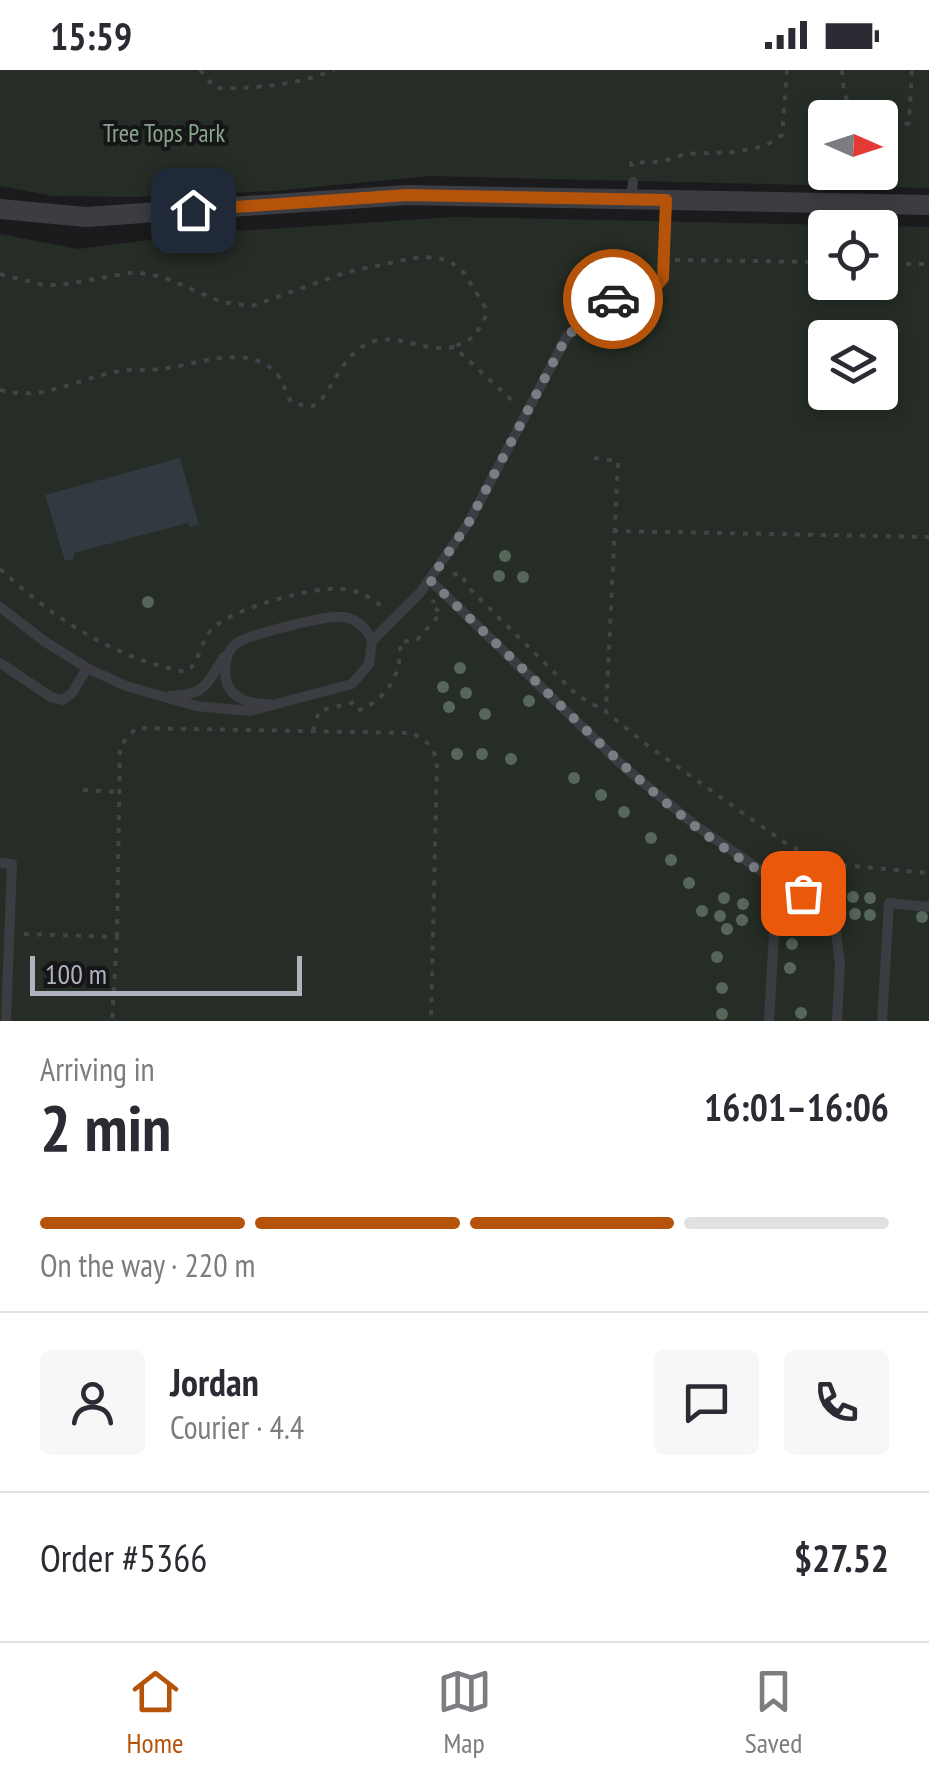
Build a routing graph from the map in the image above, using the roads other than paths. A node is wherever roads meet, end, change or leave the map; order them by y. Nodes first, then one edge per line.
1 (666, 200) junction
2 (929, 205) edge
3 (0, 209) edge
4 (430, 580) junction
5 (0, 607) edge
6 (372, 641) junction
7 (228, 653) junction
8 (0, 663) edge
9 (86, 668) junction
10 (154, 696) junction
11 (278, 704) junction
12 (0, 863) edge
13 (777, 882) junction
14 (929, 907) edge
15 (6, 1021) edge
16 (769, 1021) edge
17 (837, 1021) edge
18 (882, 1021) edge

1 - 2 street
1 - 3 street
1 - 4 lane
4 - 6 lane
4 - 13 lane
5 - 9 lane
6 - 7 lane
6 - 11 lane
7 - 10 lane
7 - 11 lane
8 - 9 lane
9 - 10 lane
10 - 11 lane
12 - 15 lane
13 - 16 lane
13 - 17 lane
14 - 18 lane

